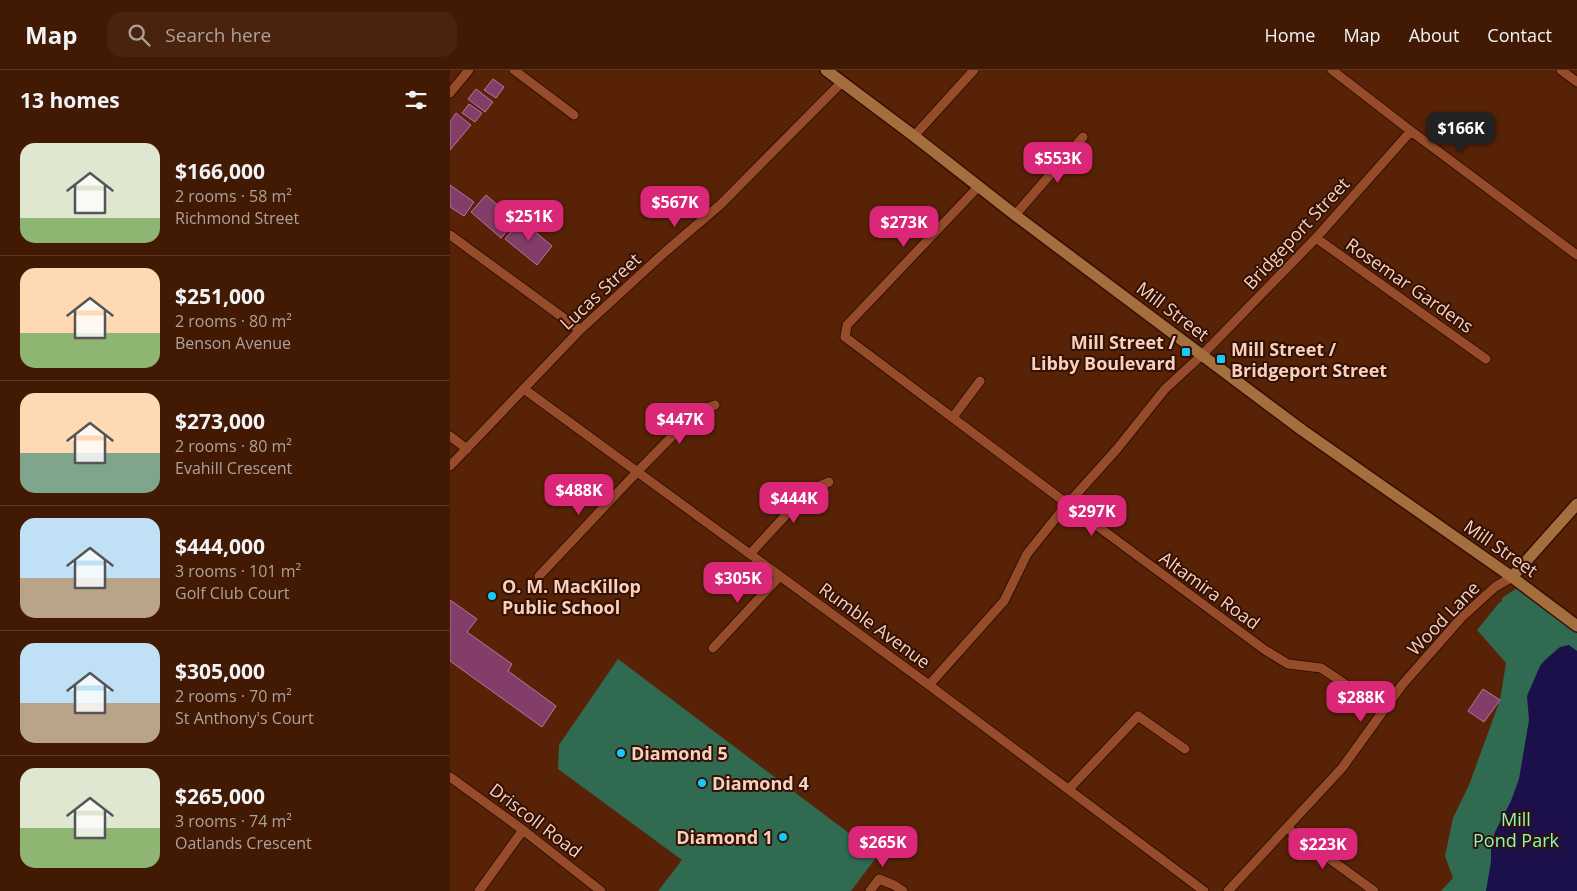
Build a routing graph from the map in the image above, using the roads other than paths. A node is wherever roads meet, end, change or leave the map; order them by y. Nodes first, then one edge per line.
1 (469, 70) edge
2 (514, 70) edge
3 (826, 70) edge
4 (974, 70) edge
5 (1332, 70) edge
6 (1561, 70) edge
7 (842, 82) junction
8 (1577, 82) edge
9 (450, 93) edge
10 (574, 115) dead end
11 (1411, 131) junction
12 (914, 136) junction
13 (1083, 136) dead end
14 (978, 187) junction
15 (1015, 215) junction
16 (450, 234) edge
17 (1316, 238) junction
18 (1577, 255) edge
19 (580, 330) junction
20 (1202, 355) junction
21 (1486, 359) dead end
22 (980, 381) dead end
23 (524, 389) junction
24 (715, 405) dead end
25 (952, 417) junction
26 (450, 436) edge
27 (467, 449) junction
28 (450, 466) edge
29 (637, 472) junction
30 (829, 482) dead end
31 (1068, 504) junction
32 (1577, 504) edge
33 (750, 554) junction
34 (539, 576) dead end
35 (780, 576) junction
36 (1512, 577) junction
37 (1577, 626) edge
38 (713, 648) dead end
39 (929, 685) junction
40 (1384, 710) junction
41 (1185, 749) dead end
42 (450, 777) edge
43 (1069, 789) junction
44 (1287, 828) junction
45 (523, 830) junction
46 (479, 891) edge
47 (602, 891) edge
48 (870, 891) edge
49 (903, 891) edge
50 (1204, 891) edge
51 (1228, 891) edge
52 (1374, 891) edge

1 - 9 street
2 - 10 street
3 - 7 street, Mill Street
4 - 12 street
5 - 11 street
6 - 8 street
7 - 12 street, Mill Street
7 - 19 street, Lucas Street
11 - 17 street, Bridgeport Street
11 - 18 street
12 - 14 street, Mill Street
13 - 15 street
14 - 15 street, Mill Street
14 - 25 street, Altamira Road
15 - 20 street, Mill Street
16 - 19 street
17 - 20 street, Bridgeport Street
17 - 21 street, Rosemar Gardens
19 - 23 street, Lucas Street
20 - 31 street, Bridgeport Street
20 - 36 street, Mill Street
22 - 25 street
23 - 27 street, Lucas Street
23 - 29 street, Rumble Avenue
24 - 29 street
25 - 31 street, Altamira Road
26 - 27 street
27 - 28 street, Lucas Street
29 - 33 street, Rumble Avenue
29 - 34 street
30 - 33 street
31 - 39 street, Bridgeport Street
31 - 40 street, Altamira Road
32 - 36 street
33 - 35 street, Rumble Avenue
35 - 38 street
35 - 39 street, Rumble Avenue
36 - 37 street, Mill Street
36 - 40 street, Wood Lane
39 - 43 street, Rumble Avenue
40 - 44 street, Wood Lane
41 - 43 street
42 - 45 street, Driscoll Road
43 - 50 street, Rumble Avenue
44 - 51 street, Wood Lane
44 - 52 street
45 - 46 street
45 - 47 street, Driscoll Road
48 - 49 street

